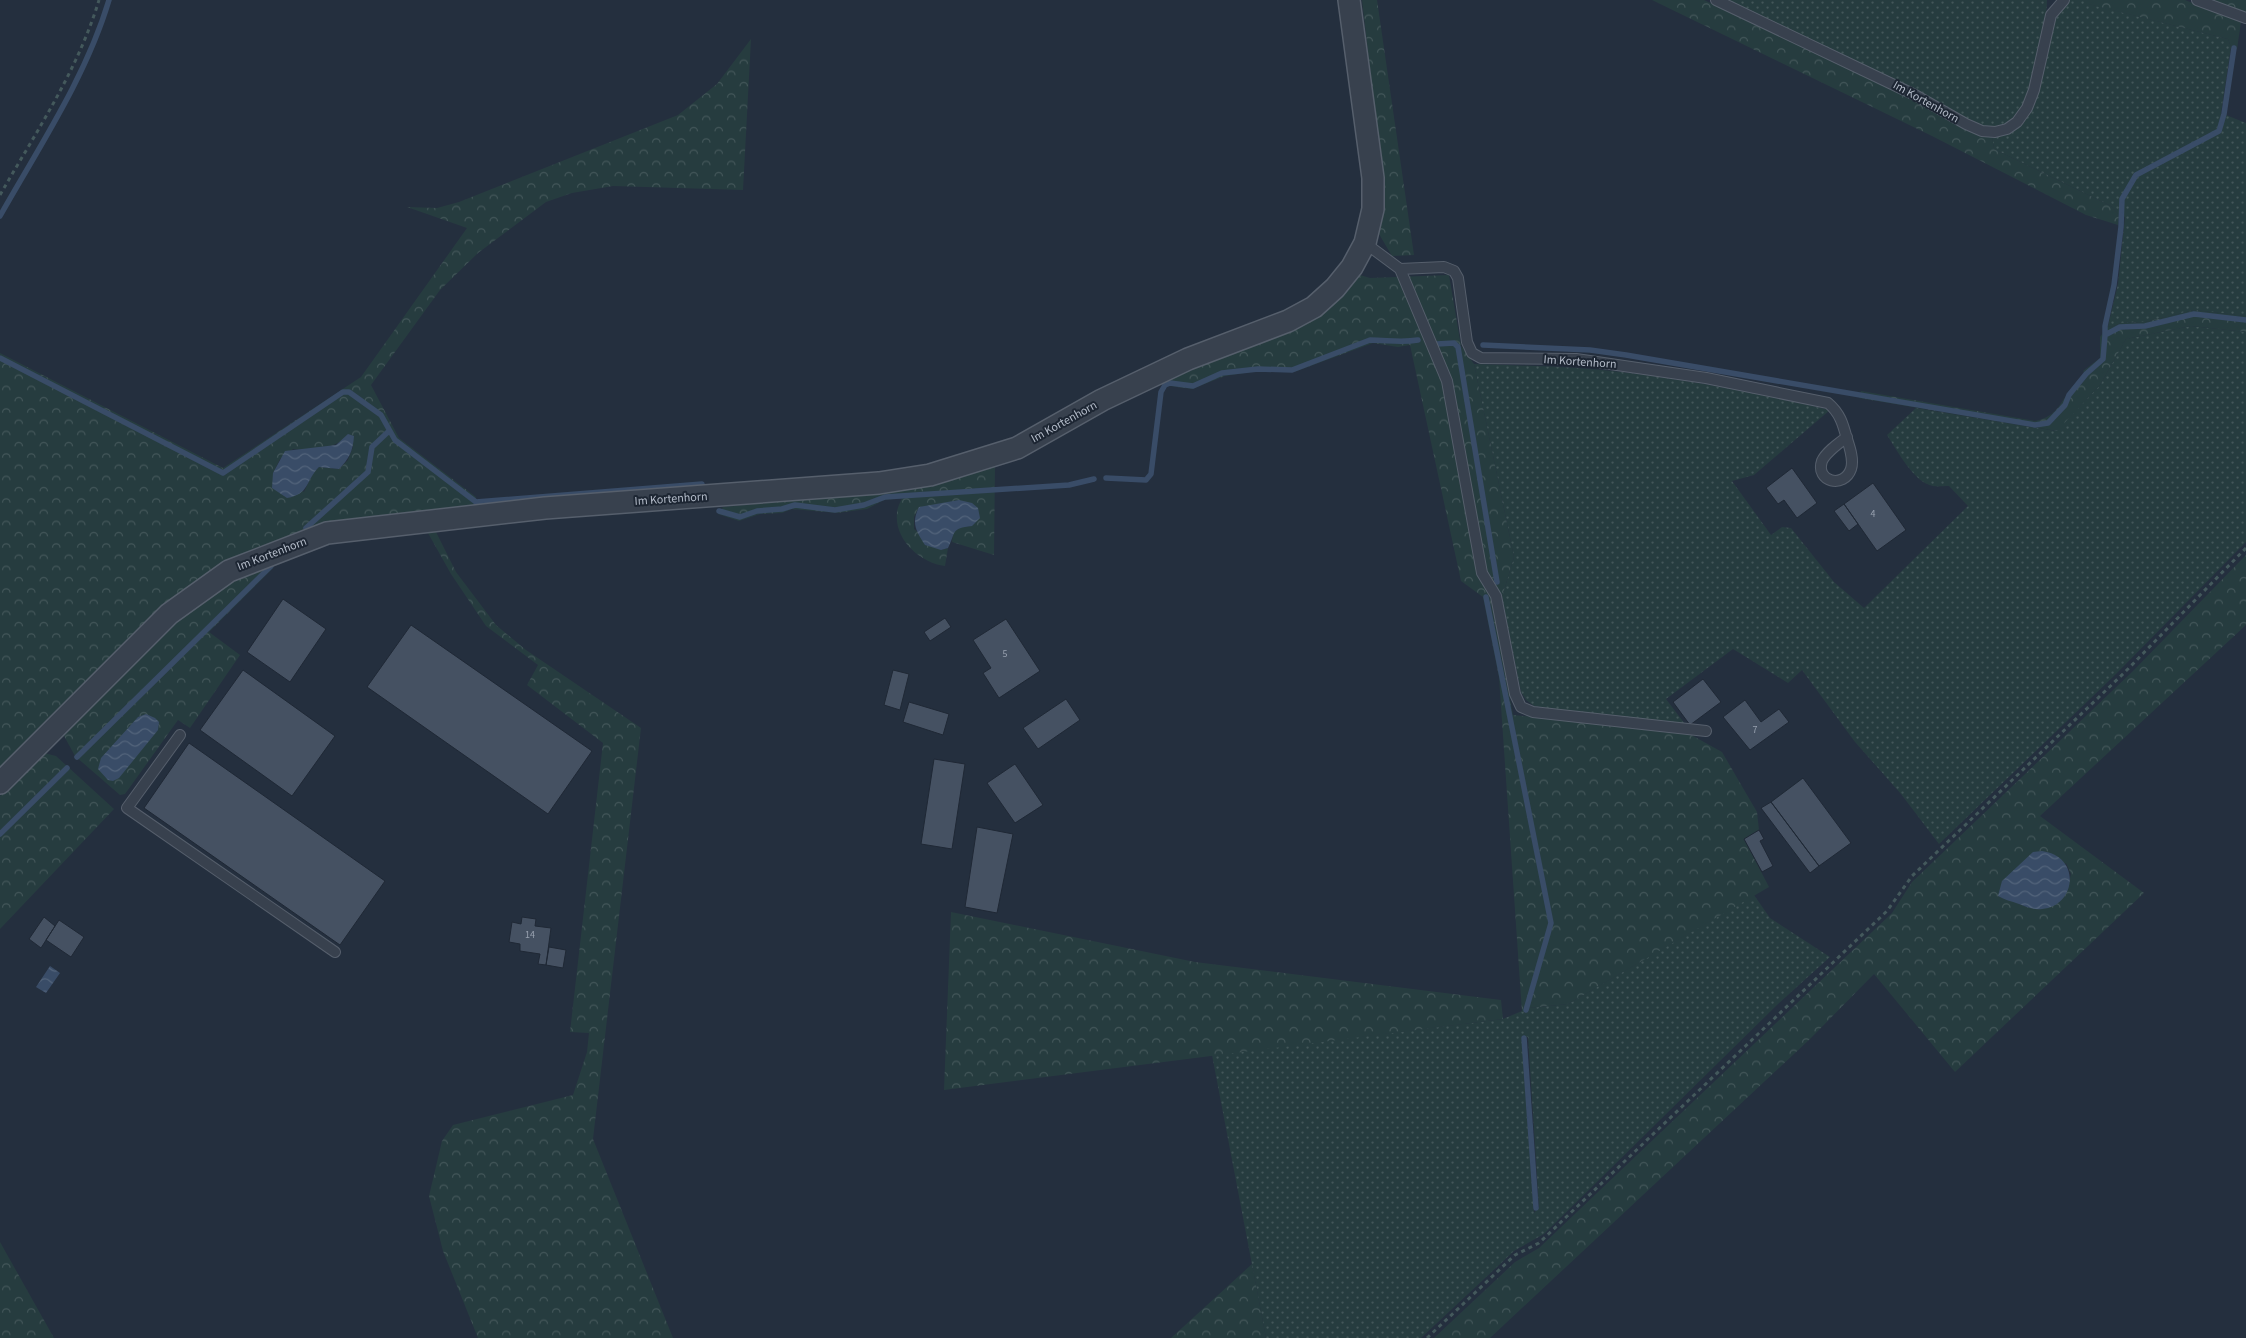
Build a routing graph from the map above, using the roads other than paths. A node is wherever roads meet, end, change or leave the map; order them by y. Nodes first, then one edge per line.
1 (1349, 0) edge
2 (1716, 0) edge
3 (2064, 0) edge
4 (2196, 0) edge
5 (2246, 18) edge
6 (1365, 243) junction
7 (1400, 269) junction
8 (1847, 437) dead end
9 (1706, 731) dead end
10 (180, 734) dead end
11 (0, 783) edge
12 (335, 952) dead end

1 - 6 street, Im Kortenhorn
2 - 3 lane, Im Kortenhorn
4 - 5 lane
6 - 7 lane
6 - 11 street, Im Kortenhorn
7 - 8 lane, Im Kortenhorn
7 - 9 lane
10 - 12 lane

